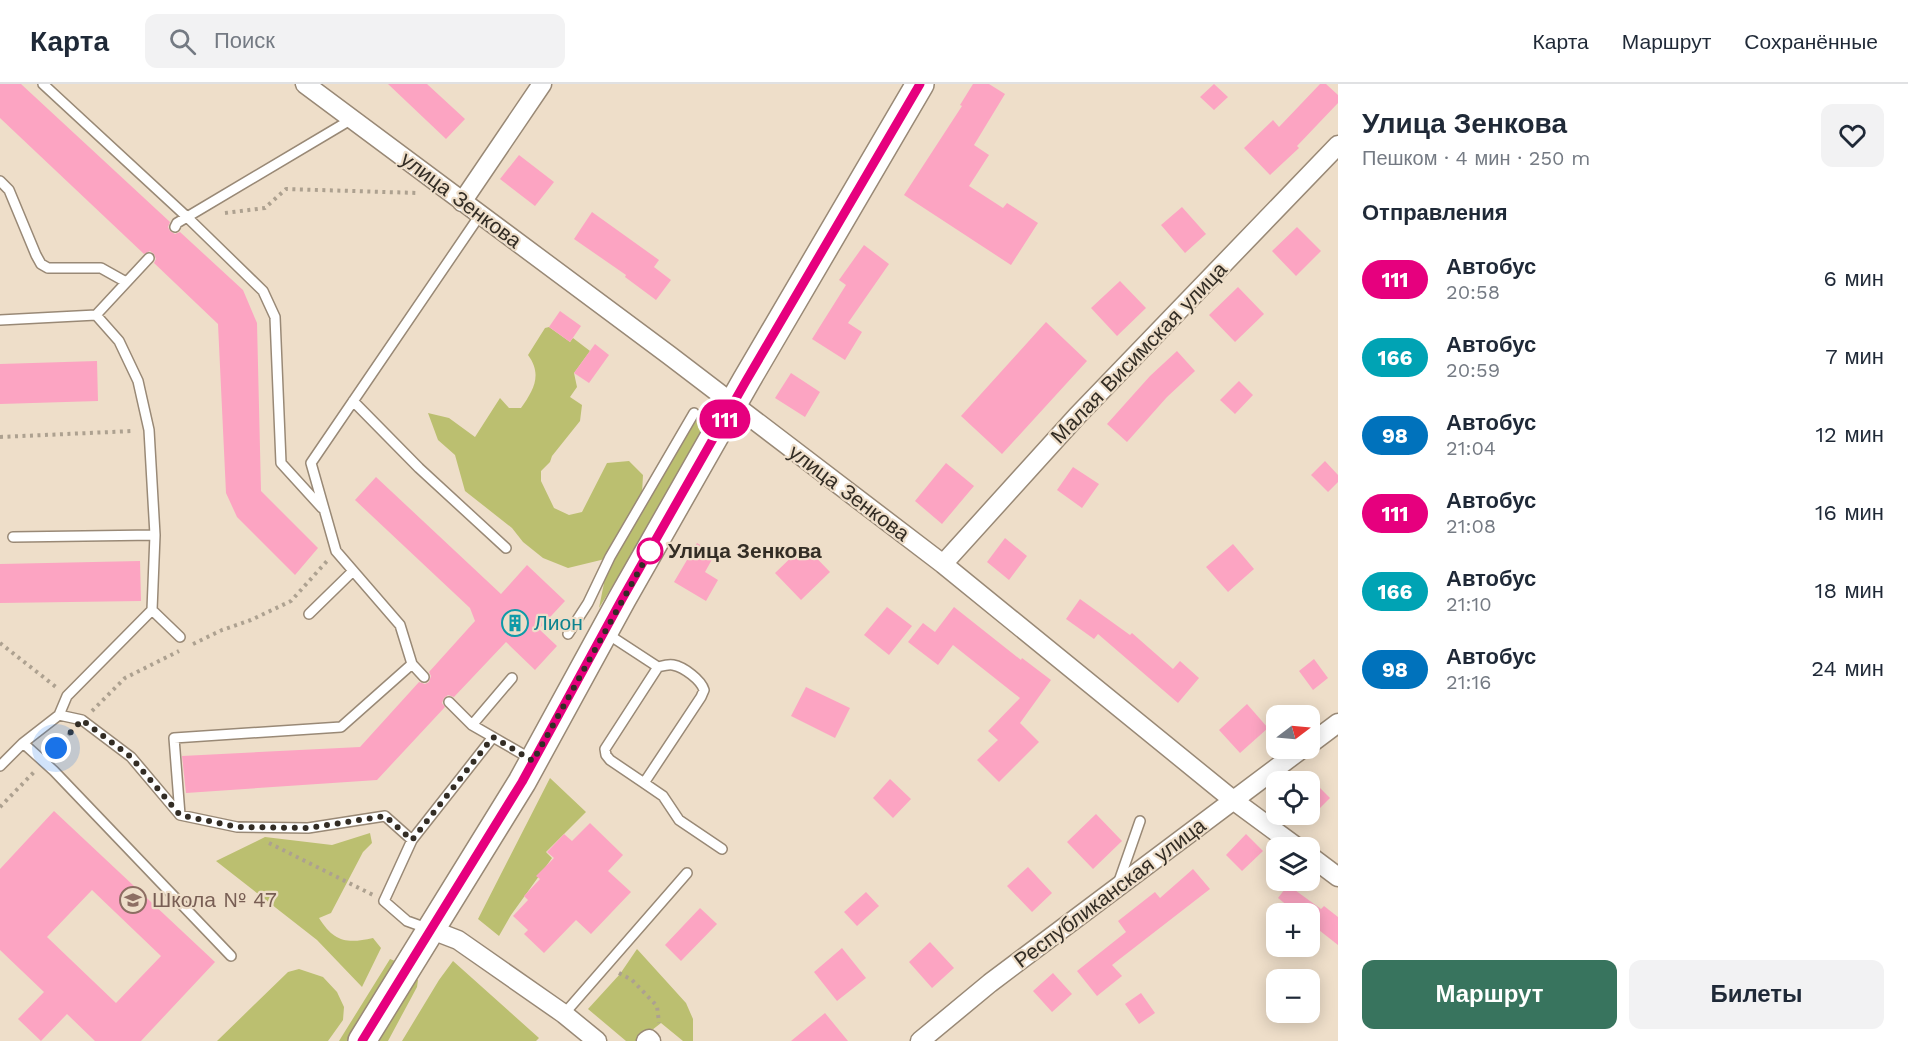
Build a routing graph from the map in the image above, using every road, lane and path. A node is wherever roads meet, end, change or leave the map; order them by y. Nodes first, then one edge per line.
1 (43, 84) edge
2 (305, 84) edge
3 (542, 84) edge
4 (920, 84) edge
5 (352, 119) junction
6 (1338, 145) edge
7 (0, 181) edge
8 (425, 193) dead end
9 (462, 202) junction
10 (480, 215) junction
11 (187, 217) junction
12 (176, 227) dead end
13 (149, 258) dead end
14 (126, 282) junction
15 (96, 315) junction
16 (0, 320) edge
17 (353, 400) junction
18 (733, 405) junction
19 (694, 413) dead end
20 (149, 430) junction
21 (0, 437) edge
22 (325, 511) junction
23 (154, 535) junction
24 (14, 537) dead end
25 (506, 548) dead end
26 (336, 551) junction
27 (943, 564) junction
28 (353, 571) junction
29 (152, 610) junction
30 (309, 614) dead end
31 (604, 632) junction
32 (568, 634) dead end
33 (180, 637) dead end
34 (0, 643) edge
35 (190, 646) dead end
36 (180, 651) dead end
37 (412, 664) junction
38 (658, 668) junction
39 (424, 677) dead end
40 (512, 678) dead end
41 (67, 696) junction
42 (449, 702) dead end
43 (59, 715) junction
44 (82, 720) junction
45 (1338, 723) edge
46 (472, 725) junction
47 (1320, 736) edge
48 (493, 737) junction
49 (23, 742) junction
50 (1289, 759) edge
51 (533, 761) junction
52 (44, 762) junction
53 (0, 766) edge
54 (644, 783) junction
55 (1233, 800) junction
56 (0, 807) edge
57 (180, 815) junction
58 (1140, 821) dead end
59 (237, 827) junction
60 (1283, 837) edge
61 (412, 840) junction
62 (722, 849) dead end
63 (1320, 864) edge
64 (687, 873) dead end
65 (1338, 877) edge
66 (1116, 889) junction
67 (384, 901) junction
68 (432, 930) junction
69 (231, 956) dead end
70 (608, 964) junction
71 (564, 1014) junction
72 (651, 1038) edge
73 (362, 1041) edge
74 (597, 1041) edge
75 (920, 1041) edge

1 - 11 lane
2 - 5 street, улица Зенкова
3 - 9 street
4 - 18 street
5 - 9 street, улица Зенкова
5 - 11 lane
6 - 27 street, Малая Висимская улица
7 - 14 lane
8 - 11 path
9 - 10 street, улица Зенкова
10 - 17 lane
10 - 18 street, улица Зенкова
11 - 12 lane
11 - 22 lane
13 - 14 lane
14 - 15 lane
15 - 16 lane
15 - 20 lane
17 - 22 lane
17 - 25 lane
18 - 27 street, улица Зенкова
18 - 31 street
19 - 32 lane
20 - 21 path
20 - 23 lane
22 - 26 lane
23 - 24 lane
23 - 29 lane
26 - 28 lane
26 - 35 path
27 - 55 street, улица Зенкова
28 - 30 lane
28 - 37 lane
29 - 33 lane
29 - 41 lane
31 - 38 lane
31 - 51 street
34 - 41 path
36 - 44 path
37 - 39 lane
37 - 57 lane
38 - 54 lane
38 - 54 lane
40 - 46 lane
41 - 43 lane
42 - 46 lane
43 - 44 lane
43 - 49 lane
44 - 52 path
44 - 57 lane
45 - 47 street
46 - 48 lane
48 - 51 lane
48 - 61 lane
49 - 52 lane
49 - 53 lane
50 - 55 street, Республиканская улица
51 - 68 street
52 - 56 path
52 - 69 lane
54 - 62 lane
55 - 60 street, улица Зенкова
55 - 66 street, Республиканская улица
57 - 59 lane
58 - 66 lane
59 - 61 lane
59 - 67 path
61 - 67 lane
63 - 65 street
64 - 70 lane
66 - 75 street, Республиканская улица
67 - 68 lane
68 - 71 street
68 - 73 street
70 - 71 lane
70 - 72 path
71 - 74 street

